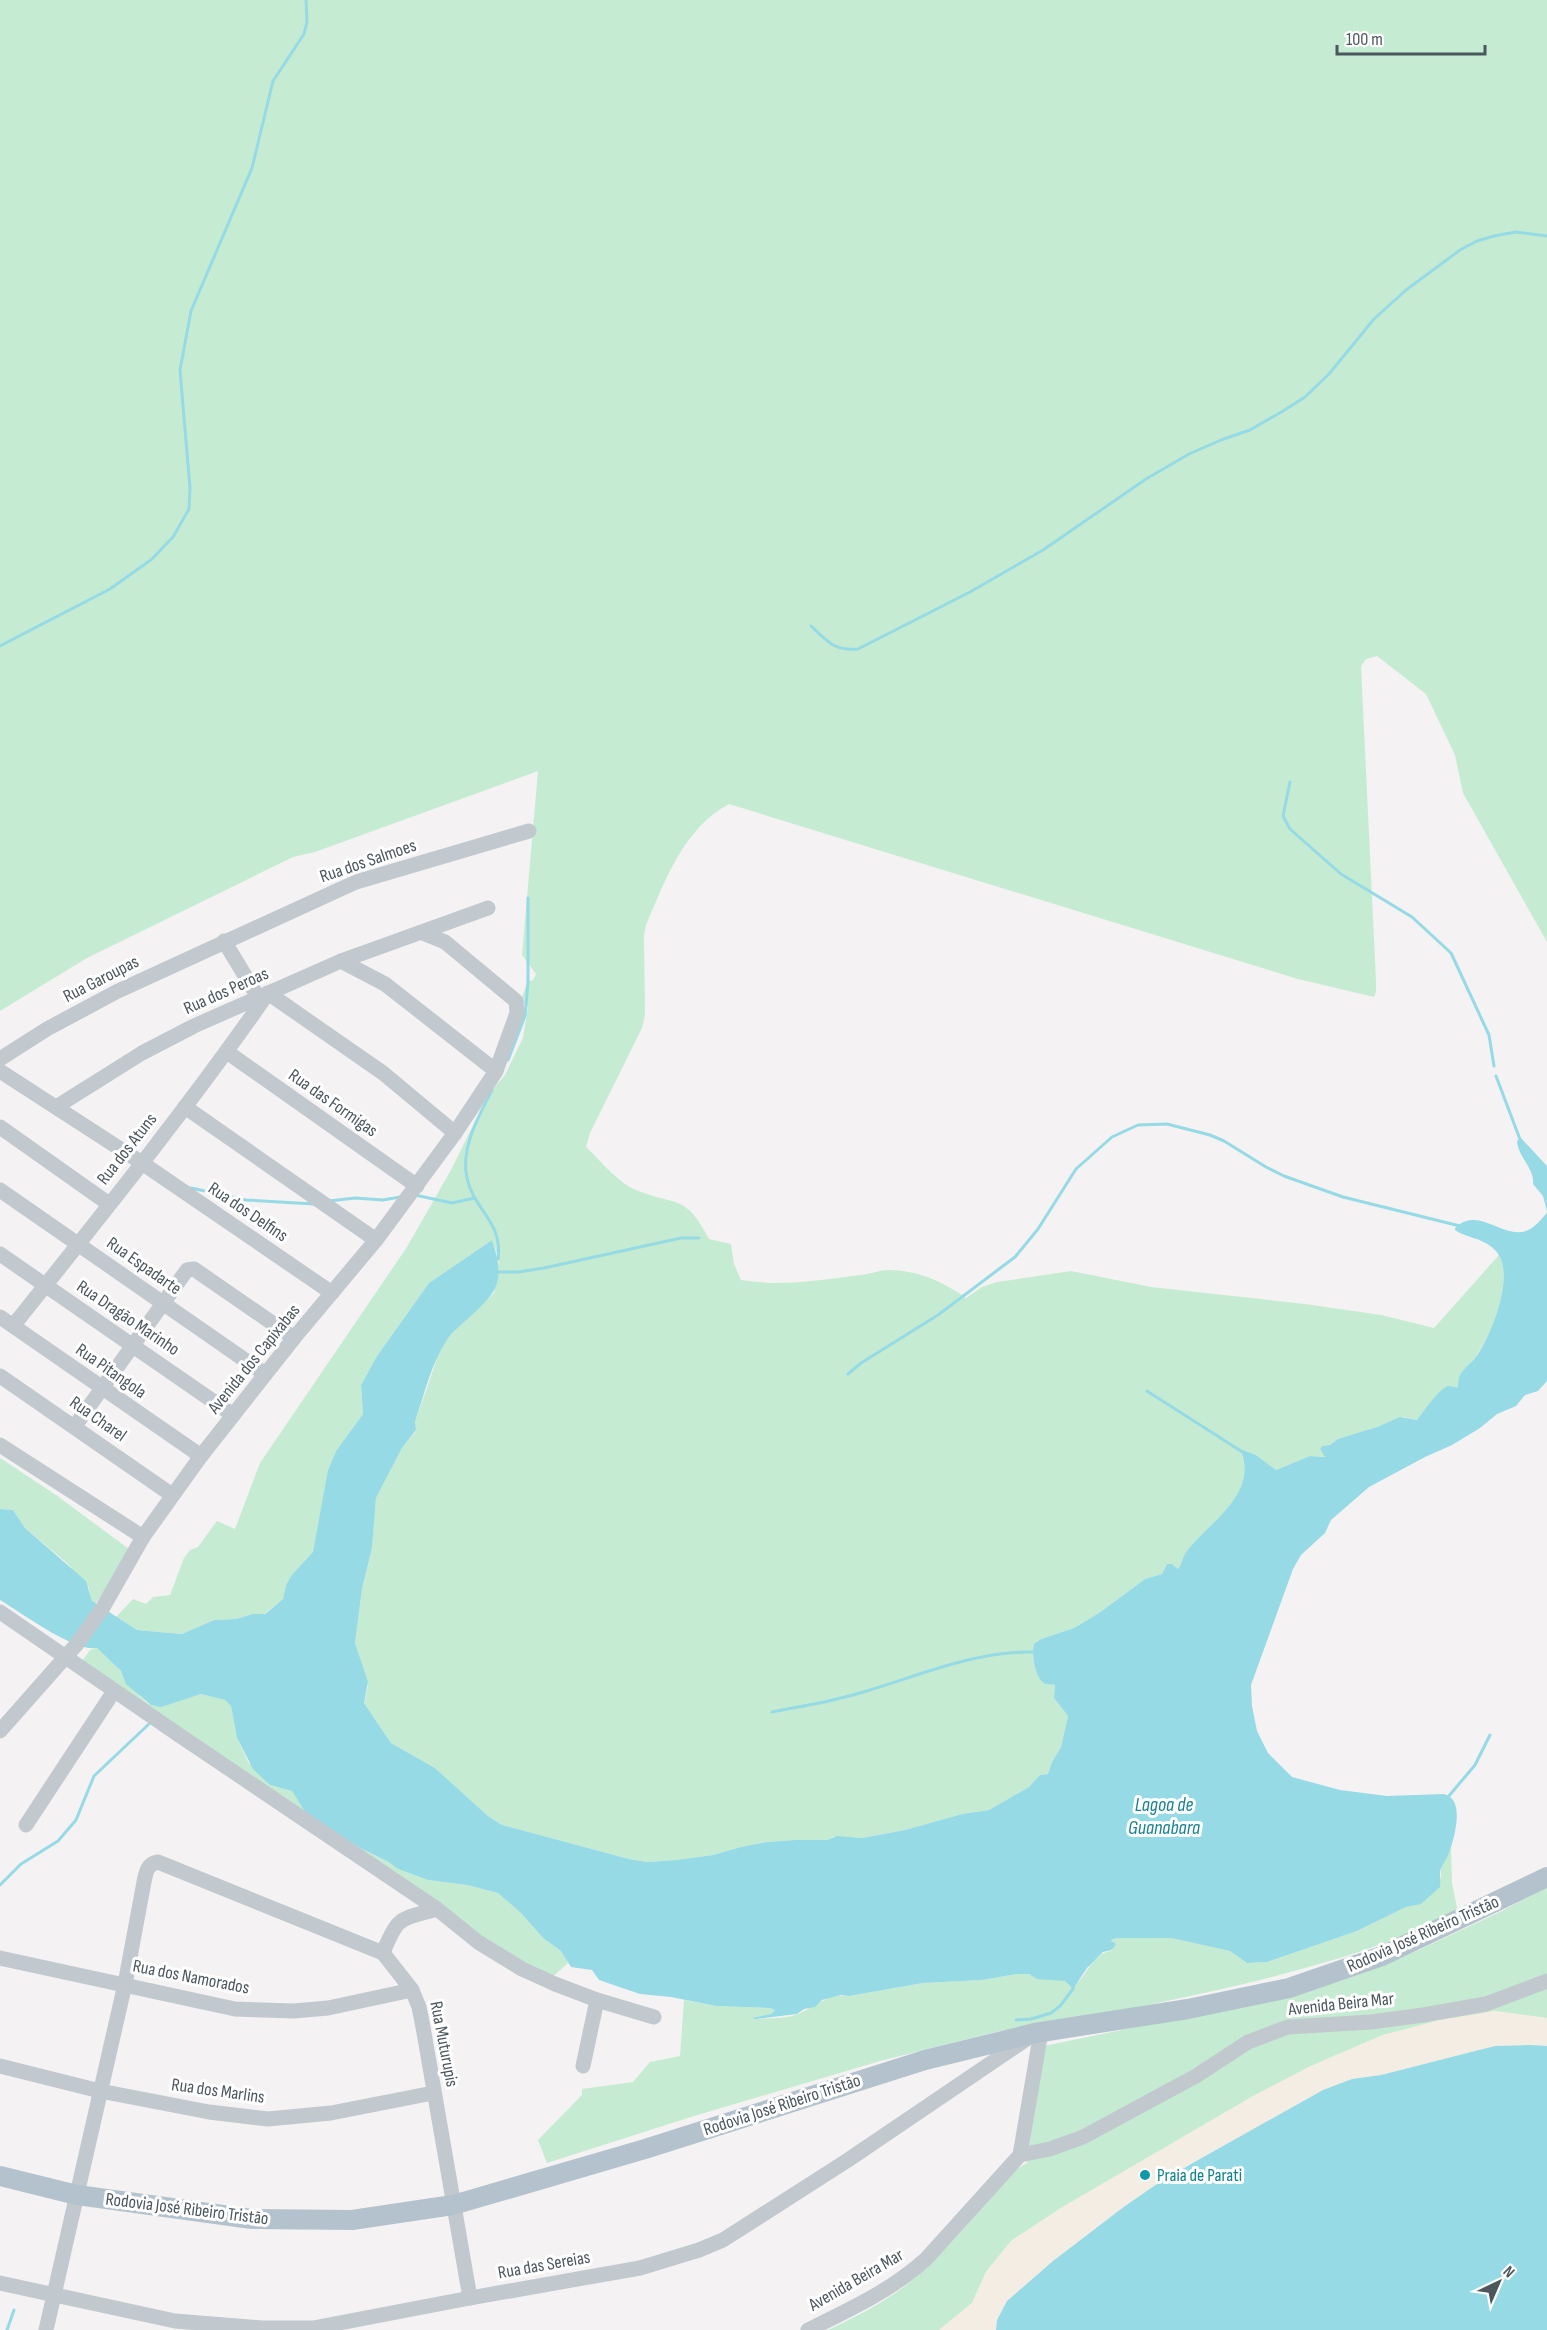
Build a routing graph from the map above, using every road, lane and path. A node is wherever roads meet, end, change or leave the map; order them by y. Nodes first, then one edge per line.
1 (529, 831) dead end
2 (488, 908) dead end
3 (423, 933) junction
4 (224, 941) junction
5 (341, 961) junction
6 (263, 995) junction
7 (227, 1052) junction
8 (0, 1059) edge
9 (0, 1071) edge
10 (496, 1071) junction
11 (56, 1107) junction
12 (184, 1107) junction
13 (0, 1128) edge
14 (455, 1133) junction
15 (142, 1163) junction
16 (417, 1185) junction
17 (0, 1190) edge
18 (109, 1204) junction
19 (376, 1240) junction
20 (79, 1245) junction
21 (0, 1254) edge
22 (45, 1286) junction
23 (332, 1293) junction
24 (163, 1303) junction
25 (6, 1322) edge
26 (294, 1338) junction
27 (133, 1346) junction
28 (265, 1374) junction
29 (0, 1376) edge
30 (101, 1388) junction
31 (233, 1415) junction
32 (75, 1426) junction
33 (0, 1445) edge
34 (201, 1456) junction
35 (172, 1495) junction
36 (143, 1537) junction
37 (0, 1612) edge
38 (66, 1657) junction
39 (114, 1691) junction
40 (0, 1731) edge
41 (26, 1825) dead end
42 (1547, 1877) edge
43 (437, 1909) junction
44 (383, 1953) junction
45 (0, 1958) edge
46 (1547, 1982) edge
47 (125, 1984) junction
48 (412, 1990) junction
49 (597, 2000) junction
50 (654, 2017) dead end
51 (1038, 2032) junction
52 (0, 2066) edge
53 (583, 2066) dead end
54 (100, 2091) junction
55 (434, 2093) junction
56 (1020, 2155) junction
57 (0, 2176) edge
58 (77, 2195) junction
59 (453, 2205) junction
60 (0, 2283) edge
61 (54, 2294) junction
62 (470, 2298) junction
63 (46, 2330) edge
64 (808, 2330) edge

1 - 4 street, Rua dos Salmoes
2 - 3 street, Rua dos Peroas
3 - 5 street, Rua dos Peroas
3 - 10 street, Avenida dos Capixabas
4 - 6 street
4 - 8 street, Rua Garoupas
5 - 6 street, Rua dos Peroas
5 - 10 street
6 - 7 street, Rua dos Atuns
6 - 11 street, Rua dos Peroas
6 - 14 street
7 - 12 street, Rua dos Atuns
7 - 16 street, Rua das Formigas
9 - 11 street, Rua dos Delfins
10 - 14 street, Avenida dos Capixabas
11 - 15 street, Rua dos Delfins
12 - 15 street, Rua dos Atuns
12 - 19 street
13 - 18 street
14 - 16 street, Avenida dos Capixabas
15 - 18 street, Rua dos Atuns
15 - 23 street, Rua dos Delfins
16 - 19 street, Avenida dos Capixabas
17 - 20 street, Rua Espadarte
18 - 20 street, Rua dos Atuns
19 - 23 street, Avenida dos Capixabas
20 - 22 street, Rua dos Atuns
20 - 24 street, Rua Espadarte
21 - 22 street, Rua Dragão Marinho
22 - 25 street, Rua dos Atuns
22 - 27 street, Rua Dragão Marinho
23 - 26 street, Avenida dos Capixabas
24 - 26 street
24 - 27 street
24 - 28 street, Rua Espadarte
25 - 30 street, Rua Pitangola
26 - 28 street, Avenida dos Capixabas
27 - 30 street
27 - 31 street, Rua Dragão Marinho
28 - 31 street, Avenida dos Capixabas
29 - 32 street, Rua Charel
30 - 32 street
30 - 34 street, Rua Pitangola
31 - 34 street, Avenida dos Capixabas
32 - 35 street, Rua Charel
33 - 36 street
34 - 35 street, Avenida dos Capixabas
35 - 36 street, Avenida dos Capixabas
36 - 38 street, Avenida dos Capixabas
37 - 38 street
38 - 39 street
38 - 40 street, Avenida dos Capixabas
39 - 41 street
39 - 43 street
42 - 51 main road, Rodovia José Ribeiro Tristão
43 - 44 street
43 - 49 street
44 - 47 street, Rua Muturupis
44 - 48 street, Rua Muturupis
45 - 47 street, Rua dos Namorados
46 - 56 street, Avenida Beira Mar
47 - 48 street, Rua dos Namorados
47 - 54 street
48 - 55 street, Rua Muturupis
49 - 50 street
49 - 53 street
51 - 56 street
51 - 59 main road, Rodovia José Ribeiro Tristão
51 - 62 street, Rua das Sereias
52 - 54 street, Rua dos Marlins
54 - 55 street, Rua dos Marlins
54 - 58 street
55 - 59 street, Rua Muturupis
56 - 64 street, Avenida Beira Mar
57 - 58 main road, Rodovia José Ribeiro Tristão
58 - 59 main road, Rodovia José Ribeiro Tristão
58 - 61 street
59 - 62 street, Rua Muturupis
60 - 61 street, Rua das Sereias
61 - 62 street, Rua das Sereias
61 - 63 street

